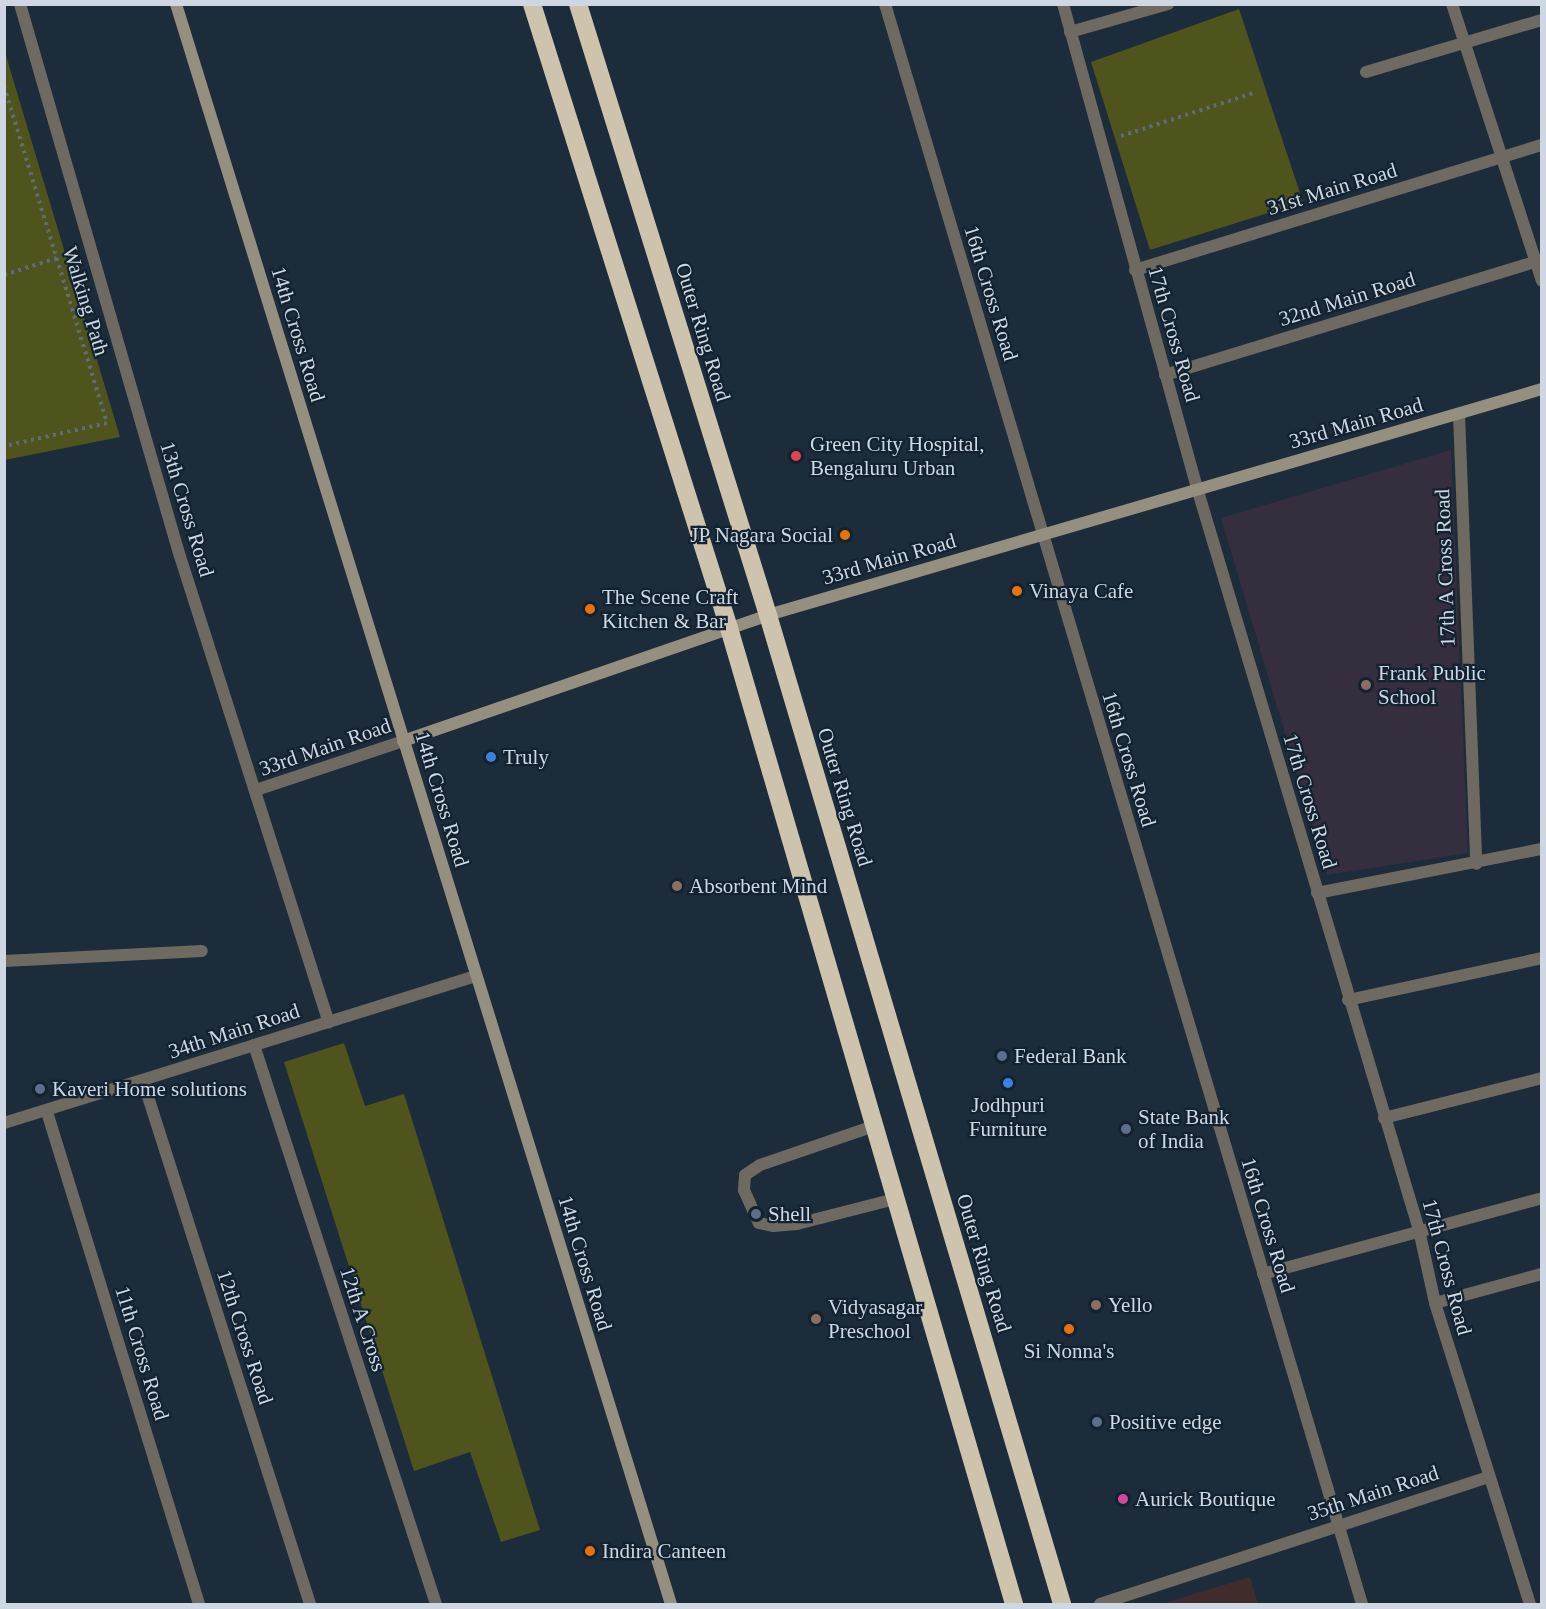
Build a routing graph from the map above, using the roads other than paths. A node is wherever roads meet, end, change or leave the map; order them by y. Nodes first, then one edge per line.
1 (20, 4) edge
2 (176, 4) edge
3 (532, 4) edge
4 (578, 4) edge
5 (885, 4) edge
6 (1063, 4) edge
7 (1168, 4) edge
8 (1452, 4) edge
9 (1542, 20) edge
10 (1070, 32) junction
11 (1465, 43) junction
12 (1366, 72) dead end
13 (1542, 145) edge
14 (1503, 157) junction
15 (1538, 261) edge
16 (1135, 270) junction
17 (1542, 281) edge
18 (1165, 375) junction
19 (1542, 389) edge
20 (1459, 414) junction
21 (1197, 488) junction
22 (1042, 534) junction
23 (768, 615) junction
24 (729, 628) junction
25 (404, 741) junction
26 (256, 790) junction
27 (1542, 849) edge
28 (1476, 864) junction
29 (1317, 893) junction
30 (202, 951) dead end
31 (1542, 958) edge
32 (4, 961) edge
33 (476, 976) junction
34 (1348, 1000) junction
35 (329, 1022) junction
36 (254, 1045) junction
37 (1542, 1078) edge
38 (143, 1081) junction
39 (47, 1112) junction
40 (1384, 1118) junction
41 (4, 1124) edge
42 (874, 1126) junction
43 (896, 1198) junction
44 (1542, 1198) edge
45 (1419, 1230) junction
46 (1263, 1274) junction
47 (1542, 1274) edge
48 (1435, 1303) junction
49 (1488, 1477) junction
50 (1336, 1524) junction
51 (199, 1605) edge
52 (310, 1605) edge
53 (436, 1605) edge
54 (671, 1605) edge
55 (1014, 1605) edge
56 (1062, 1605) edge
57 (1100, 1605) edge
58 (1362, 1605) edge
59 (1530, 1605) edge

1 - 26 street, 13th Cross Road
2 - 25 street, 14th Cross Road
3 - 24 highway
4 - 23 highway, Outer Ring Road
5 - 22 street, 16th Cross Road
6 - 10 street, 17th Cross Road
7 - 10 street
8 - 11 street
9 - 11 street
10 - 16 street, 17th Cross Road
11 - 12 street
11 - 14 street
13 - 14 street, 31st Main Road
14 - 15 street
14 - 16 street, 31st Main Road
15 - 17 street
15 - 18 street, 32nd Main Road
16 - 18 street, 17th Cross Road
18 - 21 street, 17th Cross Road
19 - 20 street, 33rd Main Road
20 - 21 street, 33rd Main Road
20 - 28 street, 17th A Cross Road
21 - 22 street, 33rd Main Road
21 - 29 street, 17th Cross Road
22 - 23 street, 33rd Main Road
22 - 46 street, 16th Cross Road
23 - 24 street, 33rd Main Road
23 - 56 highway, Outer Ring Road
24 - 25 street, 33rd Main Road
24 - 42 highway
25 - 26 street, 33rd Main Road
25 - 33 street, 14th Cross Road
26 - 35 street, 13th Cross Road
27 - 28 street
28 - 29 street
29 - 34 street, 17th Cross Road
30 - 32 street
31 - 34 street
33 - 35 street, 34th Main Road
33 - 54 street, 14th Cross Road
34 - 40 street, 17th Cross Road
35 - 36 street, 34th Main Road
36 - 38 street, 34th Main Road
36 - 53 street, 12th A Cross
37 - 40 street
38 - 39 street, 34th Main Road
38 - 52 street, 12th Cross Road
39 - 41 street, 34th Main Road
39 - 51 street, 11th Cross Road
40 - 45 street, 17th Cross Road
42 - 43 highway
42 - 43 street
43 - 55 highway
44 - 45 street
45 - 46 street
45 - 48 street, 17th Cross Road
46 - 50 street, 16th Cross Road
47 - 48 street
48 - 49 street, 17th Cross Road
49 - 50 street, 35th Main Road
49 - 59 street, 17th Cross Road
50 - 57 street, 35th Main Road
50 - 58 street, 16th Cross Road

